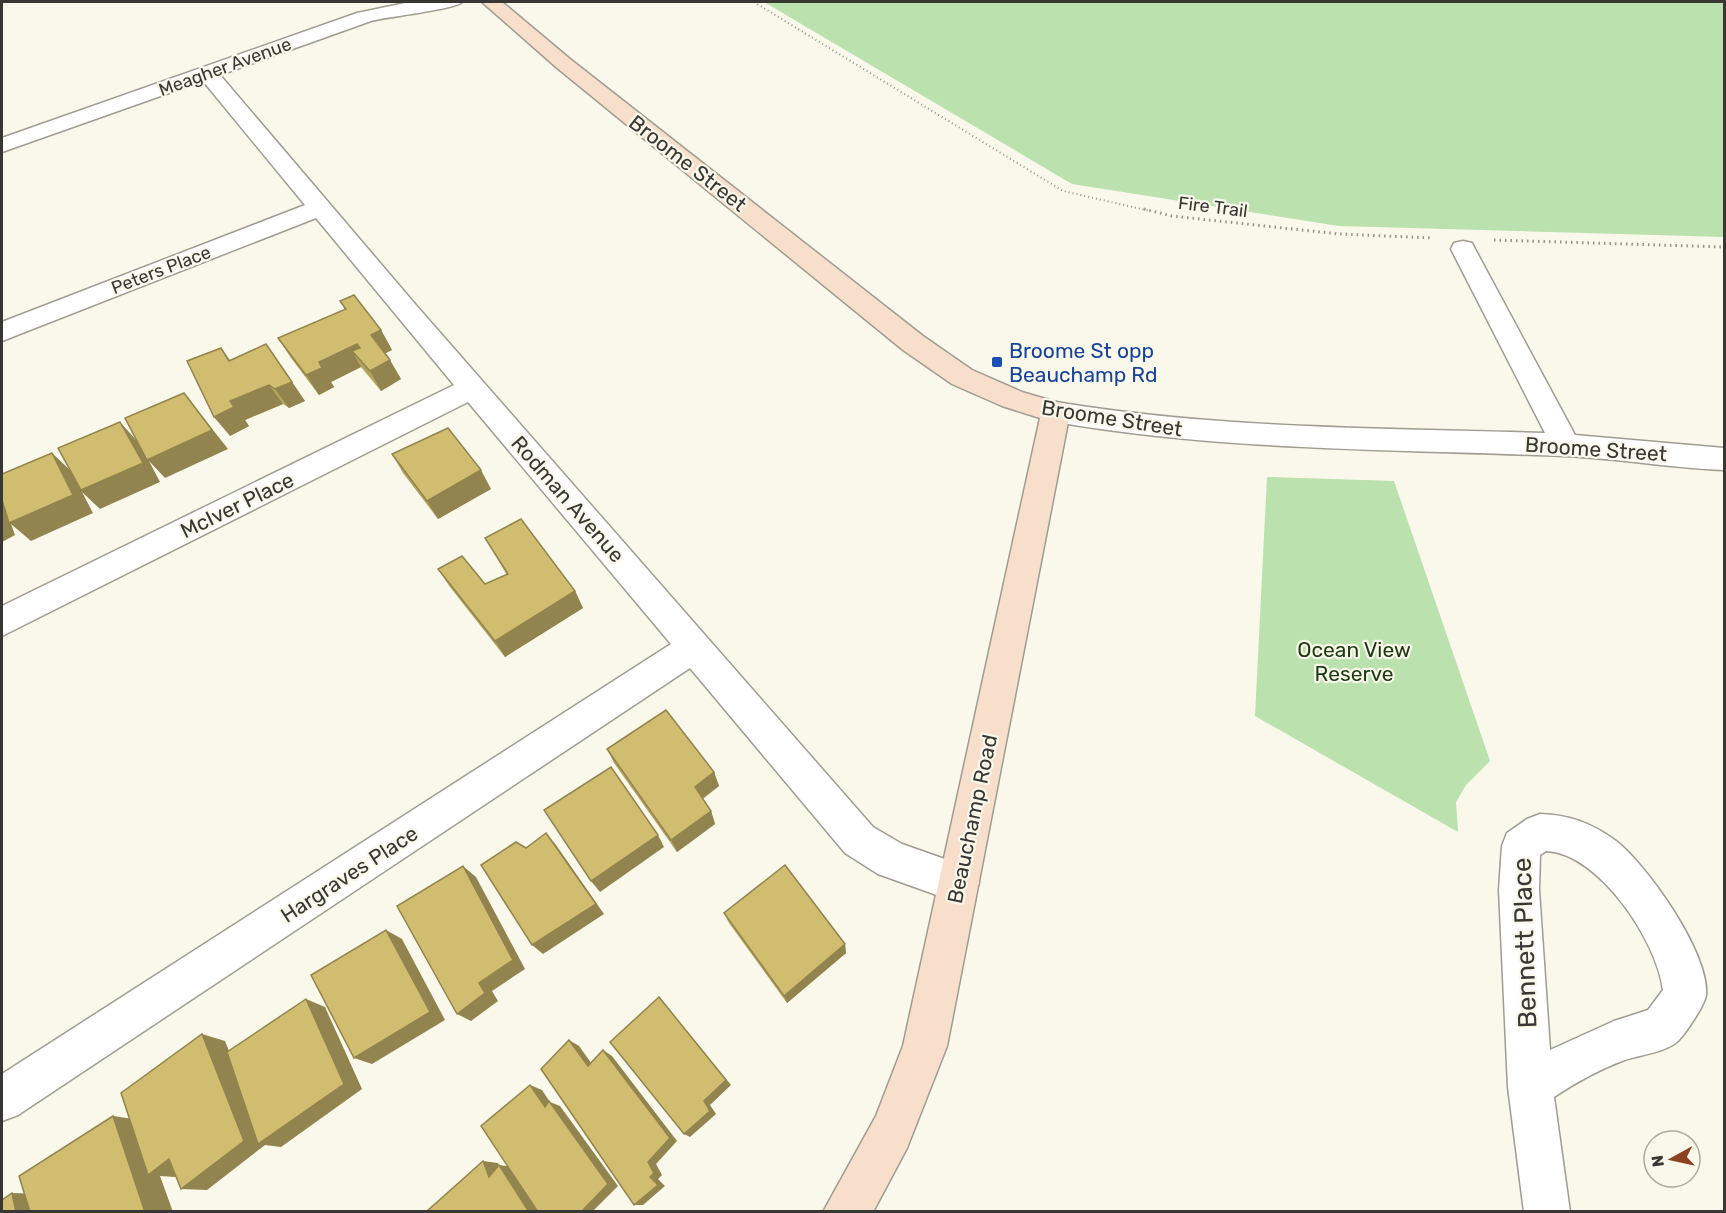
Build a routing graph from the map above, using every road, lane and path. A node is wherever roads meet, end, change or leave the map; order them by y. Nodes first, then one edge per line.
1 (452, 2) edge
2 (491, 2) edge
3 (754, 2) edge
4 (208, 74) junction
5 (2, 145) edge
6 (320, 208) junction
7 (1433, 238) dead end
8 (1492, 240) dead end
9 (1725, 247) edge
10 (1463, 249) dead end
11 (2, 332) edge
12 (472, 388) junction
13 (1056, 412) junction
14 (1566, 445) junction
15 (1725, 459) edge
16 (2, 621) edge
17 (694, 647) junction
18 (959, 883) junction
19 (1530, 1087) junction
20 (2, 1098) edge
21 (846, 1212) edge
22 (1547, 1212) edge

1 - 4 street, Meagher Avenue
2 - 13 street, Broome Street
3 - 7 path, Fire Trail
4 - 5 street, Meagher Avenue
4 - 6 street, Rodman Avenue
6 - 11 street, Peters Place
6 - 12 street, Rodman Avenue
8 - 9 path
10 - 14 street
12 - 16 street, McIver Place
12 - 17 street, Rodman Avenue
13 - 14 street, Broome Street
13 - 18 street, Beauchamp Road
14 - 15 street, Broome Street
17 - 18 street, Rodman Avenue
17 - 20 street, Hargraves Place
18 - 21 street, Beauchamp Road
19 - 19 street, Bennett Place
19 - 22 street, Bennett Place

